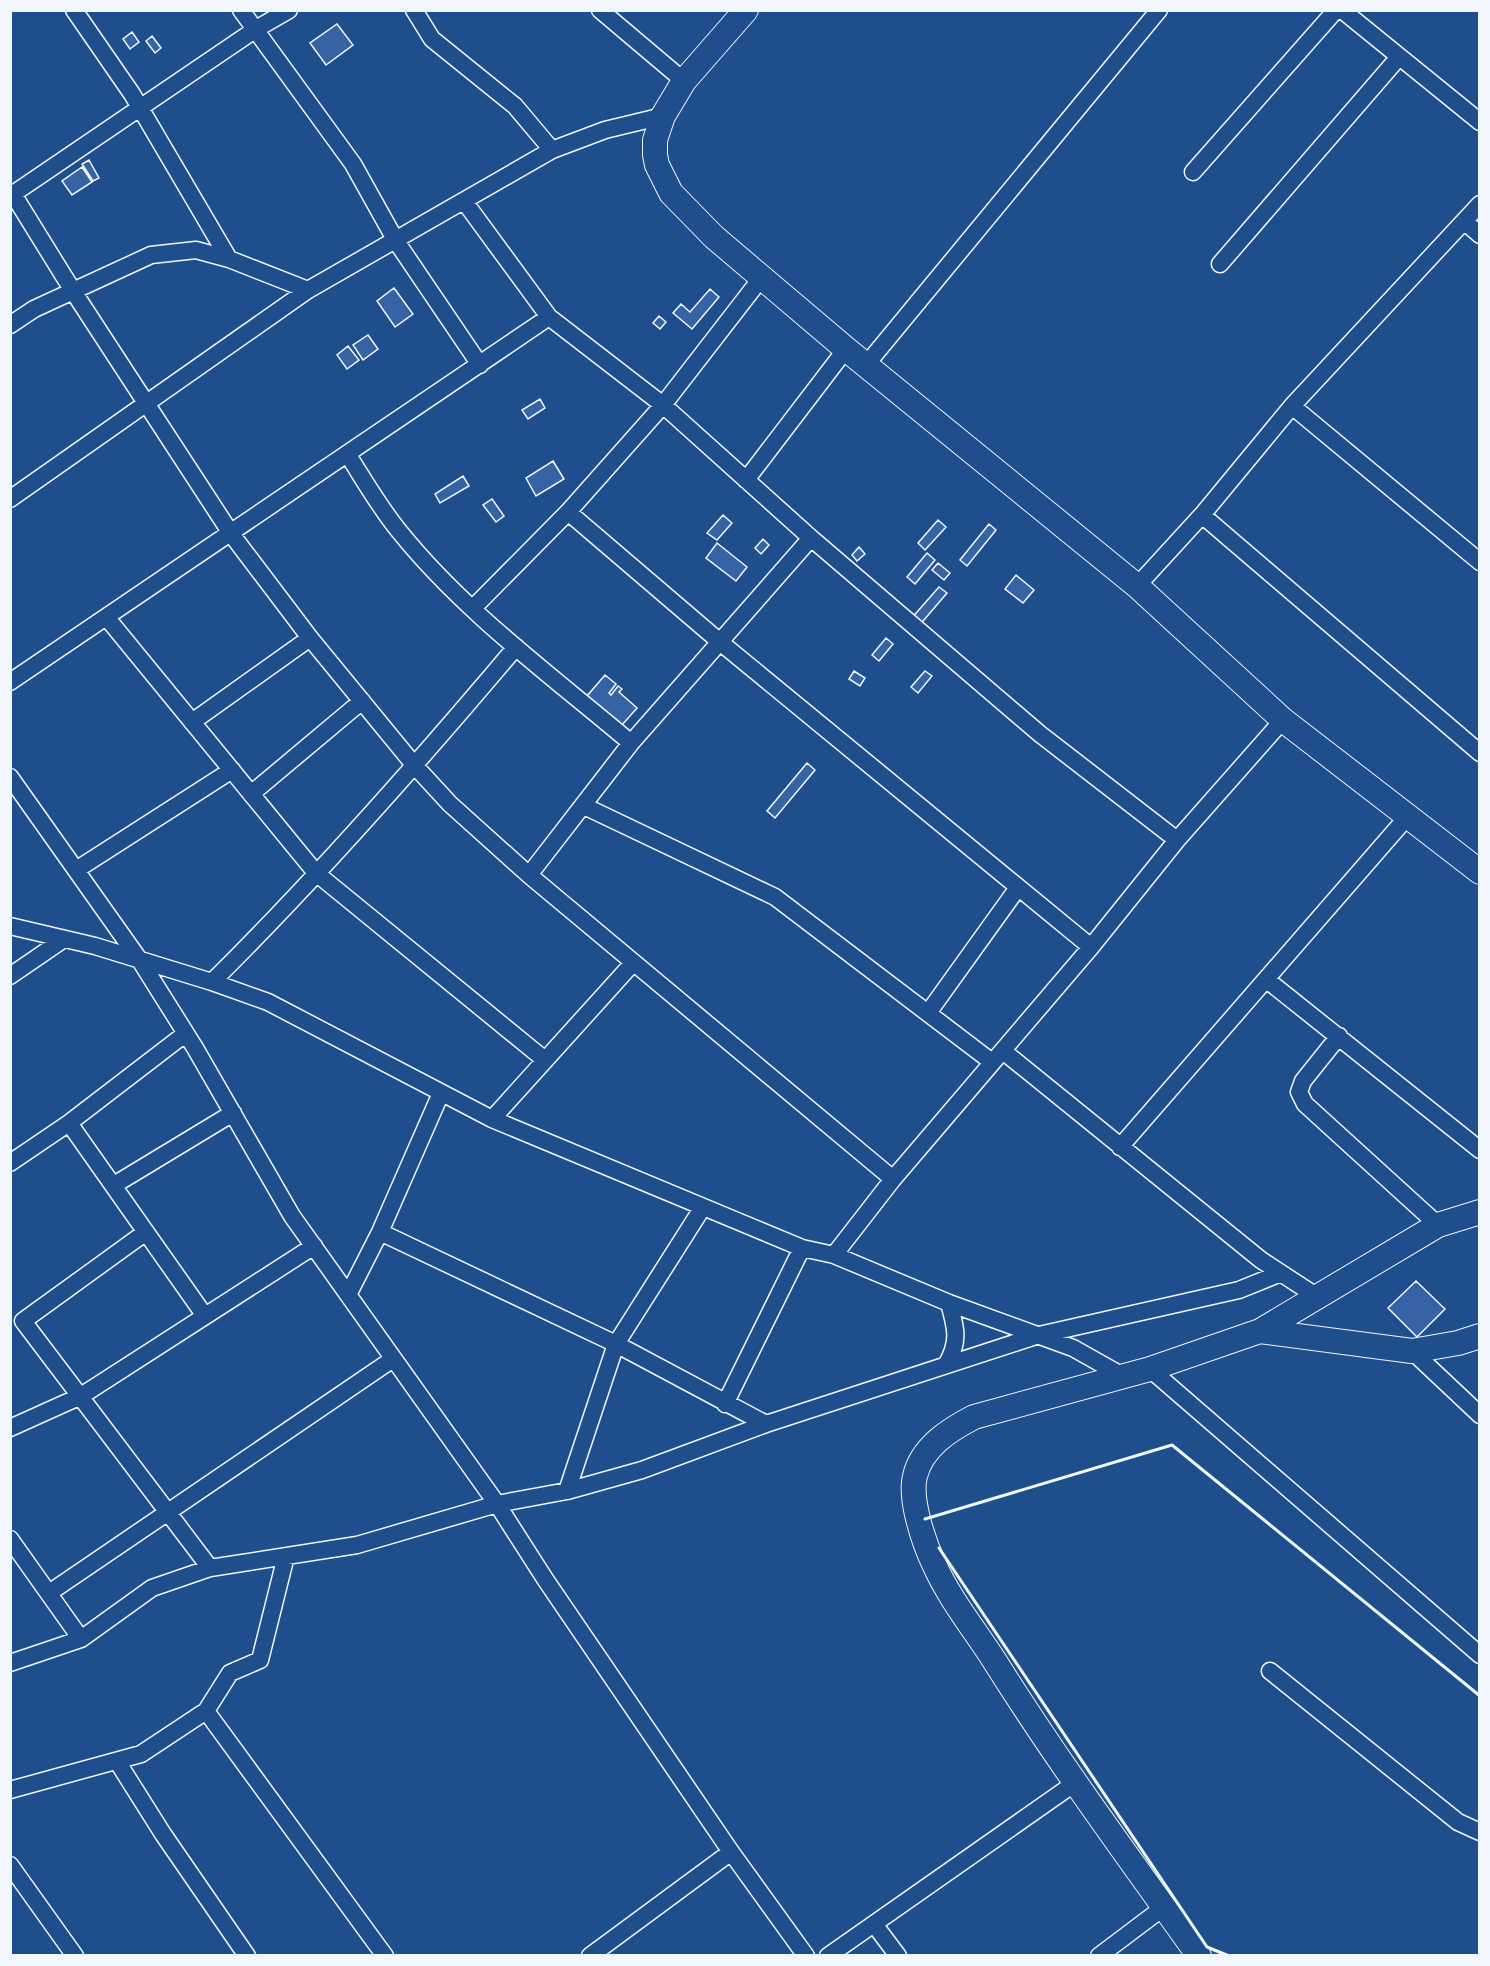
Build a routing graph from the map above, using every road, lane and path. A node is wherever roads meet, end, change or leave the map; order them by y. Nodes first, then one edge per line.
1 (74, 10) edge
2 (241, 10) edge
3 (288, 10) edge
4 (414, 10) edge
5 (600, 10) edge
6 (746, 10) edge
7 (1159, 10) edge
8 (1336, 10) edge
9 (1342, 10) edge
10 (256, 29) junction
11 (1399, 57) junction
12 (684, 81) junction
13 (141, 109) junction
14 (663, 116) junction
15 (1479, 122) edge
16 (552, 150) junction
17 (1193, 172) dead end
18 (12, 195) edge
19 (464, 201) junction
20 (1479, 204) edge
21 (1464, 221) junction
22 (1479, 235) edge
23 (396, 241) junction
24 (229, 259) junction
25 (1220, 264) dead end
26 (762, 278) junction
27 (308, 290) junction
28 (73, 291) junction
29 (549, 317) junction
30 (10, 325) edge
31 (846, 349) junction
32 (480, 365) junction
33 (866, 365) junction
34 (148, 404) junction
35 (663, 405) junction
36 (1292, 406) junction
37 (348, 455) junction
38 (746, 480) junction
39 (10, 499) edge
40 (568, 512) junction
41 (1202, 515) junction
42 (232, 534) junction
43 (812, 538) junction
44 (1479, 562) edge
45 (1137, 586) junction
46 (473, 608) junction
47 (107, 618) junction
48 (310, 638) junction
49 (720, 642) junction
50 (516, 647) junction
51 (10, 682) edge
52 (362, 701) junction
53 (1283, 720) junction
54 (192, 722) junction
55 (631, 743) junction
56 (1479, 753) edge
57 (415, 766) junction
58 (232, 770) junction
59 (10, 777) edge
60 (251, 794) junction
61 (584, 806) junction
62 (1408, 816) junction
63 (1177, 840) junction
64 (76, 870) junction
65 (1479, 872) edge
66 (316, 873) junction
67 (529, 875) junction
68 (1017, 889) junction
69 (10, 926) edge
70 (64, 939) junction
71 (1091, 947) junction
72 (141, 962) junction
73 (633, 963) junction
74 (10, 976) edge
75 (1267, 980) junction
76 (212, 982) junction
77 (928, 1013) junction
78 (185, 1034) junction
79 (1339, 1036) junction
80 (998, 1056) junction
81 (545, 1060) junction
82 (441, 1093) junction
83 (233, 1113) junction
84 (492, 1119) junction
85 (69, 1123) junction
86 (1120, 1147) junction
87 (1479, 1150) edge
88 (10, 1164) edge
89 (893, 1179) junction
90 (114, 1185) junction
91 (703, 1207) junction
92 (1479, 1212) edge
93 (1438, 1225) junction
94 (146, 1232) junction
95 (380, 1232) junction
96 (314, 1246) junction
97 (802, 1248) junction
98 (834, 1255) junction
99 (1281, 1274) junction
100 (348, 1295) junction
101 (1316, 1296) junction
102 (949, 1303) junction
103 (205, 1316) junction
104 (1260, 1331) junction
105 (1039, 1335) junction
106 (1479, 1336) edge
107 (616, 1344) junction
108 (1412, 1351) junction
109 (393, 1359) junction
110 (946, 1365) junction
111 (1150, 1369) junction
112 (1121, 1375) junction
113 (81, 1396) junction
114 (725, 1404) junction
115 (1479, 1415) edge
116 (766, 1424) junction
117 (10, 1428) edge
118 (567, 1491) junction
119 (497, 1504) junction
120 (168, 1511) junction
121 (10, 1539) edge
122 (286, 1556) junction
123 (210, 1568) junction
124 (49, 1593) junction
125 (81, 1639) junction
126 (1476, 1645) edge
127 (10, 1663) edge
128 (1270, 1671) dead end
129 (207, 1712) junction
130 (117, 1761) junction
131 (1075, 1783) junction
132 (10, 1790) edge
133 (1479, 1832) edge
134 (731, 1852) junction
135 (10, 1864) edge
136 (1164, 1907) junction
137 (874, 1924) junction
138 (75, 1956) edge
139 (247, 1956) edge
140 (385, 1956) edge
141 (590, 1956) edge
142 (806, 1956) edge
143 (828, 1956) edge
144 (898, 1956) edge
145 (1099, 1956) edge
146 (1199, 1956) edge

1 - 13 street
2 - 10 street
3 - 10 street
4 - 16 street
5 - 12 street
6 - 12 street
7 - 33 street
8 - 17 street
9 - 11 street
10 - 13 street
10 - 23 street
11 - 15 street
11 - 25 street
12 - 14 street
13 - 18 street
13 - 24 street
14 - 16 street
14 - 26 street
16 - 19 street
18 - 28 street
19 - 23 street
19 - 29 street
20 - 21 street
21 - 22 street
21 - 36 street
23 - 27 street
23 - 32 street
24 - 27 street
24 - 28 street
26 - 31 street
26 - 35 street
27 - 34 street
28 - 30 street
28 - 34 street
29 - 32 street
29 - 35 street
31 - 33 street
31 - 38 street
32 - 37 street
33 - 45 street
34 - 39 street
34 - 42 street
35 - 38 street
35 - 40 street
36 - 41 street
36 - 44 street
37 - 42 street
37 - 46 street
38 - 43 street
40 - 46 street
40 - 49 street
41 - 45 street
41 - 56 street
42 - 47 street
42 - 48 street
43 - 49 street
43 - 63 street
45 - 53 street
46 - 50 street
47 - 51 street
47 - 54 street
48 - 52 street
48 - 54 street
49 - 55 street
49 - 68 street
50 - 55 street
50 - 57 street
52 - 57 street
52 - 60 street
53 - 62 street
53 - 63 street
54 - 58 street
55 - 61 street
57 - 66 street
57 - 67 street
58 - 60 street
58 - 64 street
59 - 64 street
60 - 66 street
61 - 67 street
61 - 77 street
62 - 65 street
62 - 75 street
63 - 71 street
64 - 72 street
66 - 76 street
66 - 81 street
67 - 73 street
68 - 71 street
68 - 77 street
69 - 70 street
70 - 72 street
70 - 74 street
71 - 80 street
72 - 76 street
72 - 78 street
73 - 81 street
73 - 89 street
75 - 79 street
75 - 86 street
76 - 82 street
77 - 80 street
78 - 83 street
78 - 85 street
79 - 87 street
79 - 93 street
80 - 86 street
80 - 89 street
81 - 84 street
82 - 84 street
82 - 95 street
83 - 90 street
83 - 96 street
84 - 91 street
85 - 88 street
85 - 90 street
86 - 99 street
89 - 98 street
90 - 94 street
91 - 97 street
91 - 107 street
92 - 93 street
93 - 101 street
94 - 103 street
94 - 113 street
95 - 100 street
95 - 107 street
96 - 100 street
96 - 103 street
97 - 98 street
97 - 114 street
98 - 102 street
99 - 101 street
99 - 105 street
100 - 109 street
101 - 104 street
102 - 105 street
102 - 110 street
103 - 113 street
104 - 108 street
104 - 111 street
105 - 110 street
105 - 112 street
106 - 108 street
107 - 114 street
107 - 118 street
108 - 115 street
109 - 119 street
109 - 120 street
110 - 116 street
111 - 112 street
111 - 126 street
112 - 131 street
113 - 117 street
113 - 120 street
114 - 116 street
116 - 118 street
118 - 119 street
119 - 122 street
119 - 134 street
120 - 123 street
120 - 124 street
121 - 124 street
122 - 123 street
122 - 129 street
123 - 125 street
124 - 125 street
125 - 127 street
128 - 133 street
129 - 130 street
129 - 140 street
130 - 132 street
130 - 139 street
131 - 136 street
131 - 137 street
134 - 141 street
134 - 142 street
135 - 138 street
136 - 145 street
136 - 146 street
137 - 143 street
137 - 144 street

